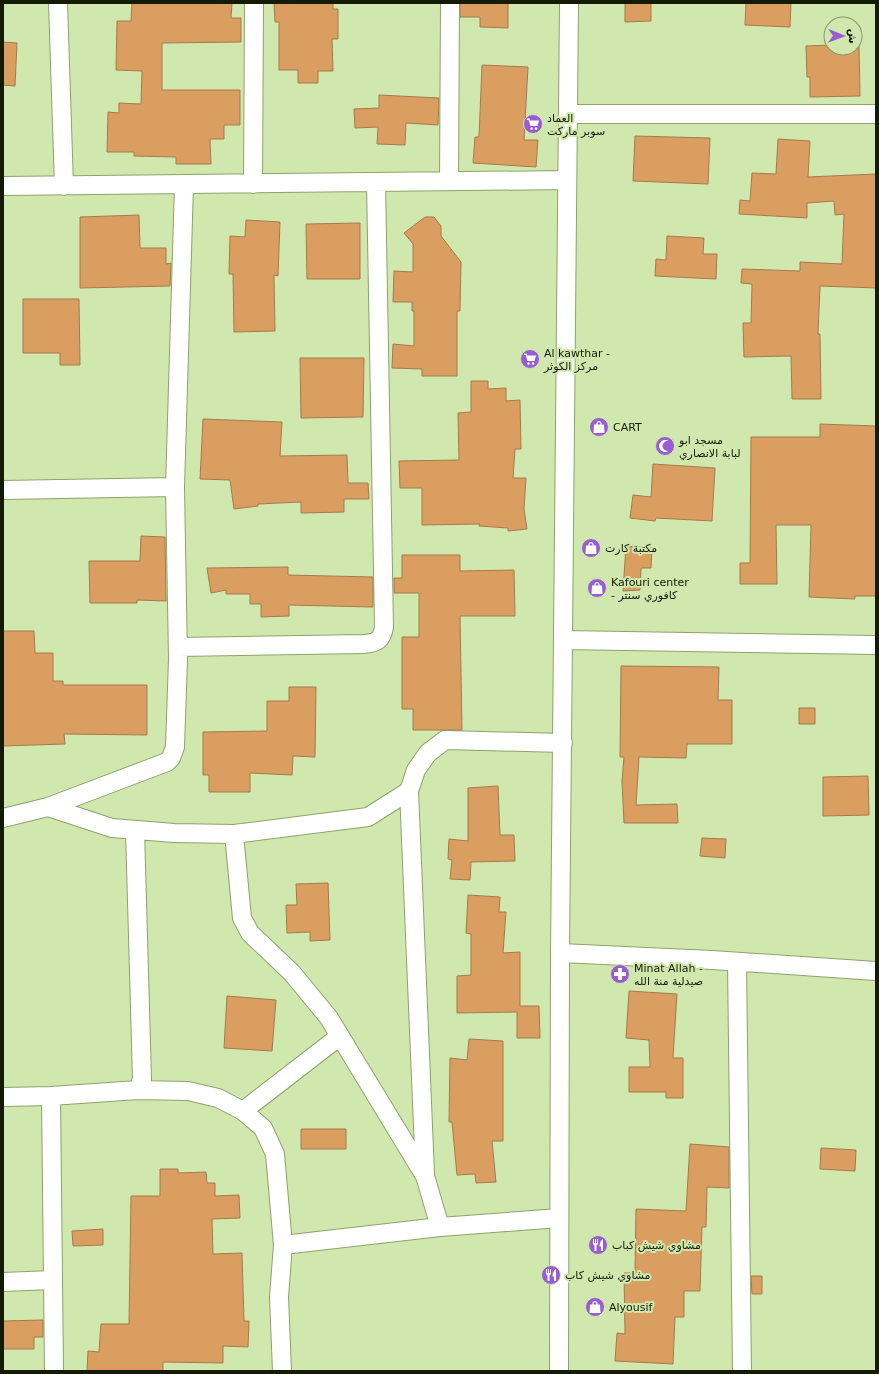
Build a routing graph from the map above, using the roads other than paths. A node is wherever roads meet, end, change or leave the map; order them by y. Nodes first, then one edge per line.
1 (58, 3) edge
2 (254, 3) edge
3 (450, 3) edge
4 (569, 3) edge
5 (568, 114) junction
6 (876, 114) edge
7 (567, 180) junction
8 (449, 181) junction
9 (376, 182) junction
10 (254, 184) junction
11 (184, 185) junction
12 (3, 186) edge
13 (64, 186) junction
14 (175, 487) junction
15 (3, 490) edge
16 (564, 640) junction
17 (876, 645) edge
18 (178, 647) junction
19 (563, 743) junction
20 (409, 792) junction
21 (48, 807) junction
22 (3, 818) edge
23 (135, 830) junction
24 (234, 834) junction
25 (560, 953) junction
26 (737, 962) junction
27 (876, 971) edge
28 (340, 1036) junction
29 (138, 1090) junction
30 (51, 1096) junction
31 (3, 1097) edge
32 (243, 1111) junction
33 (425, 1176) junction
34 (559, 1218) junction
35 (440, 1227) junction
36 (283, 1245) junction
37 (53, 1280) junction
38 (3, 1282) edge
39 (54, 1371) edge
40 (282, 1371) edge
41 (559, 1371) edge
42 (742, 1371) edge

1 - 13 street
2 - 10 street
3 - 8 street
4 - 5 street
5 - 6 street
5 - 7 street
7 - 8 street
7 - 16 street
8 - 9 street
9 - 10 street
9 - 18 street
10 - 11 street
11 - 13 street
11 - 14 street
12 - 13 street
14 - 15 street
14 - 18 street
16 - 17 street
16 - 19 street
18 - 21 street
19 - 20 street
19 - 25 street
20 - 24 street
20 - 33 street
21 - 22 street
21 - 23 street
23 - 24 street
23 - 29 street
24 - 28 street
25 - 26 street
25 - 34 street
26 - 27 street
26 - 42 street
28 - 32 street
28 - 33 street
29 - 30 street
29 - 32 street
30 - 31 street
30 - 37 street
32 - 36 street
33 - 35 street
34 - 35 street
34 - 41 street
35 - 36 street
36 - 40 street
37 - 38 street
37 - 39 street

